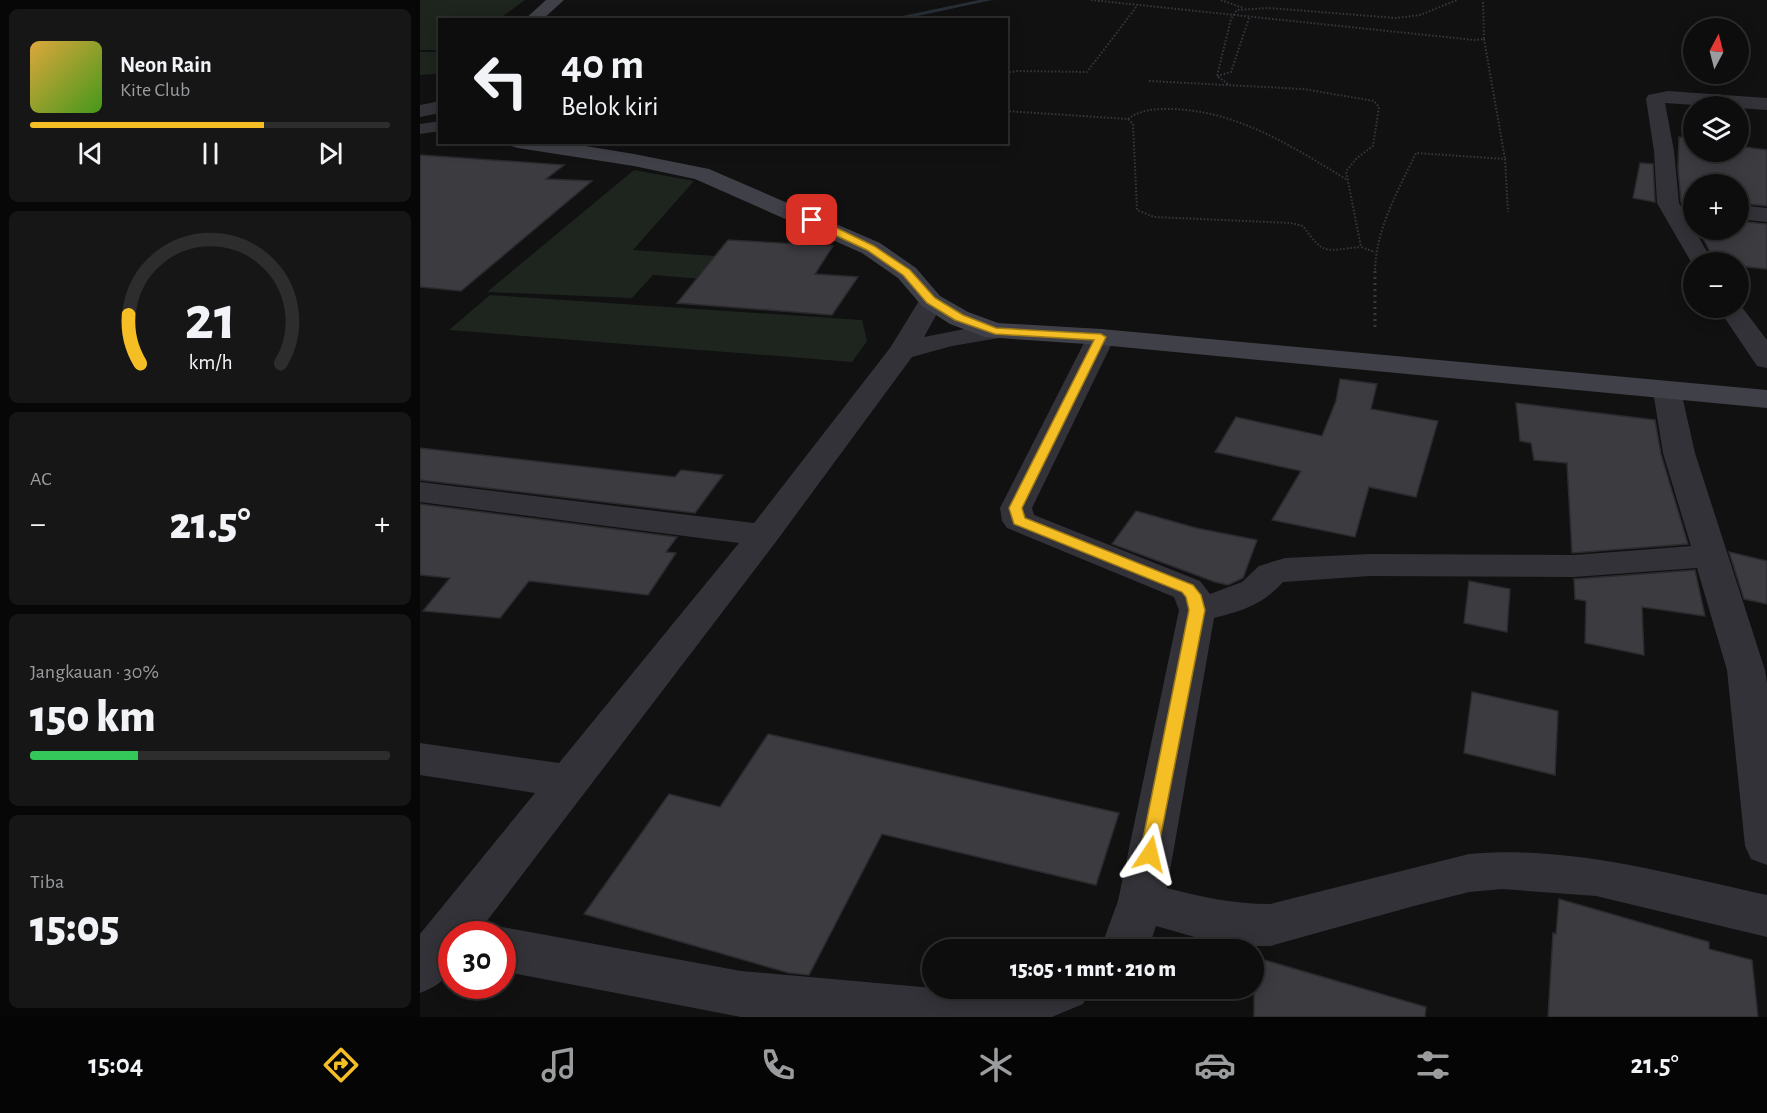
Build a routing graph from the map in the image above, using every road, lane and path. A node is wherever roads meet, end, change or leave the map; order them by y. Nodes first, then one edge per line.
1 (555, 0) edge
2 (1091, 0) edge
3 (1221, 0) edge
4 (1456, 0) edge
5 (1483, 0) edge
6 (1137, 5) junction
7 (1244, 8) junction
8 (1233, 15) junction
9 (534, 18) edge
10 (1249, 18) junction
11 (1484, 39) junction
12 (1008, 72) edge
13 (1217, 76) junction
14 (1149, 81) dead end
15 (1228, 84) junction
16 (1767, 104) edge
17 (438, 107) edge
18 (420, 111) edge
19 (1008, 111) edge
20 (1128, 119) junction
21 (438, 126) edge
22 (420, 129) edge
23 (531, 144) edge
24 (1505, 159) junction
25 (1347, 179) junction
26 (1668, 203) junction
27 (1683, 205) edge
28 (1508, 212) dead end
29 (1749, 213) edge
30 (1767, 215) edge
31 (1361, 247) junction
32 (1375, 252) junction
33 (1695, 252) edge
34 (931, 300) junction
35 (1738, 318) edge
36 (995, 331) junction
37 (1101, 337) junction
38 (902, 351) junction
39 (1767, 360) edge
40 (1374, 364) junction
41 (1667, 391) junction
42 (1767, 399) edge
43 (420, 492) edge
44 (763, 535) junction
45 (1711, 556) junction
46 (1197, 610) junction
47 (420, 759) edge
48 (570, 781) junction
49 (1767, 846) edge
50 (1141, 901) junction
51 (1767, 916) edge
52 (461, 921) edge
53 (1128, 939) edge
54 (516, 952) edge
55 (1032, 999) edge

1 - 9 street
2 - 6 path
3 - 7 path
4 - 7 path
5 - 11 path
6 - 8 path
6 - 12 path
7 - 8 path
8 - 10 path
8 - 13 path
10 - 11 path
10 - 13 path
11 - 24 path
13 - 15 path
14 - 15 path
15 - 25 path
16 - 26 street
17 - 18 street
19 - 20 path
20 - 25 path
20 - 31 path
21 - 22 lane
23 - 34 street
24 - 28 path
24 - 32 path
25 - 31 path
26 - 27 street
26 - 33 street
29 - 30 street
31 - 32 path
32 - 40 path
34 - 36 street
34 - 38 street
35 - 39 street
36 - 37 street
36 - 38 street
37 - 40 street
37 - 46 street
38 - 44 street
40 - 41 street
41 - 42 street
41 - 45 street
43 - 44 street
44 - 48 street
45 - 46 street
45 - 49 street
46 - 50 street
47 - 48 street
48 - 52 street
50 - 51 street
50 - 53 street
54 - 55 street

